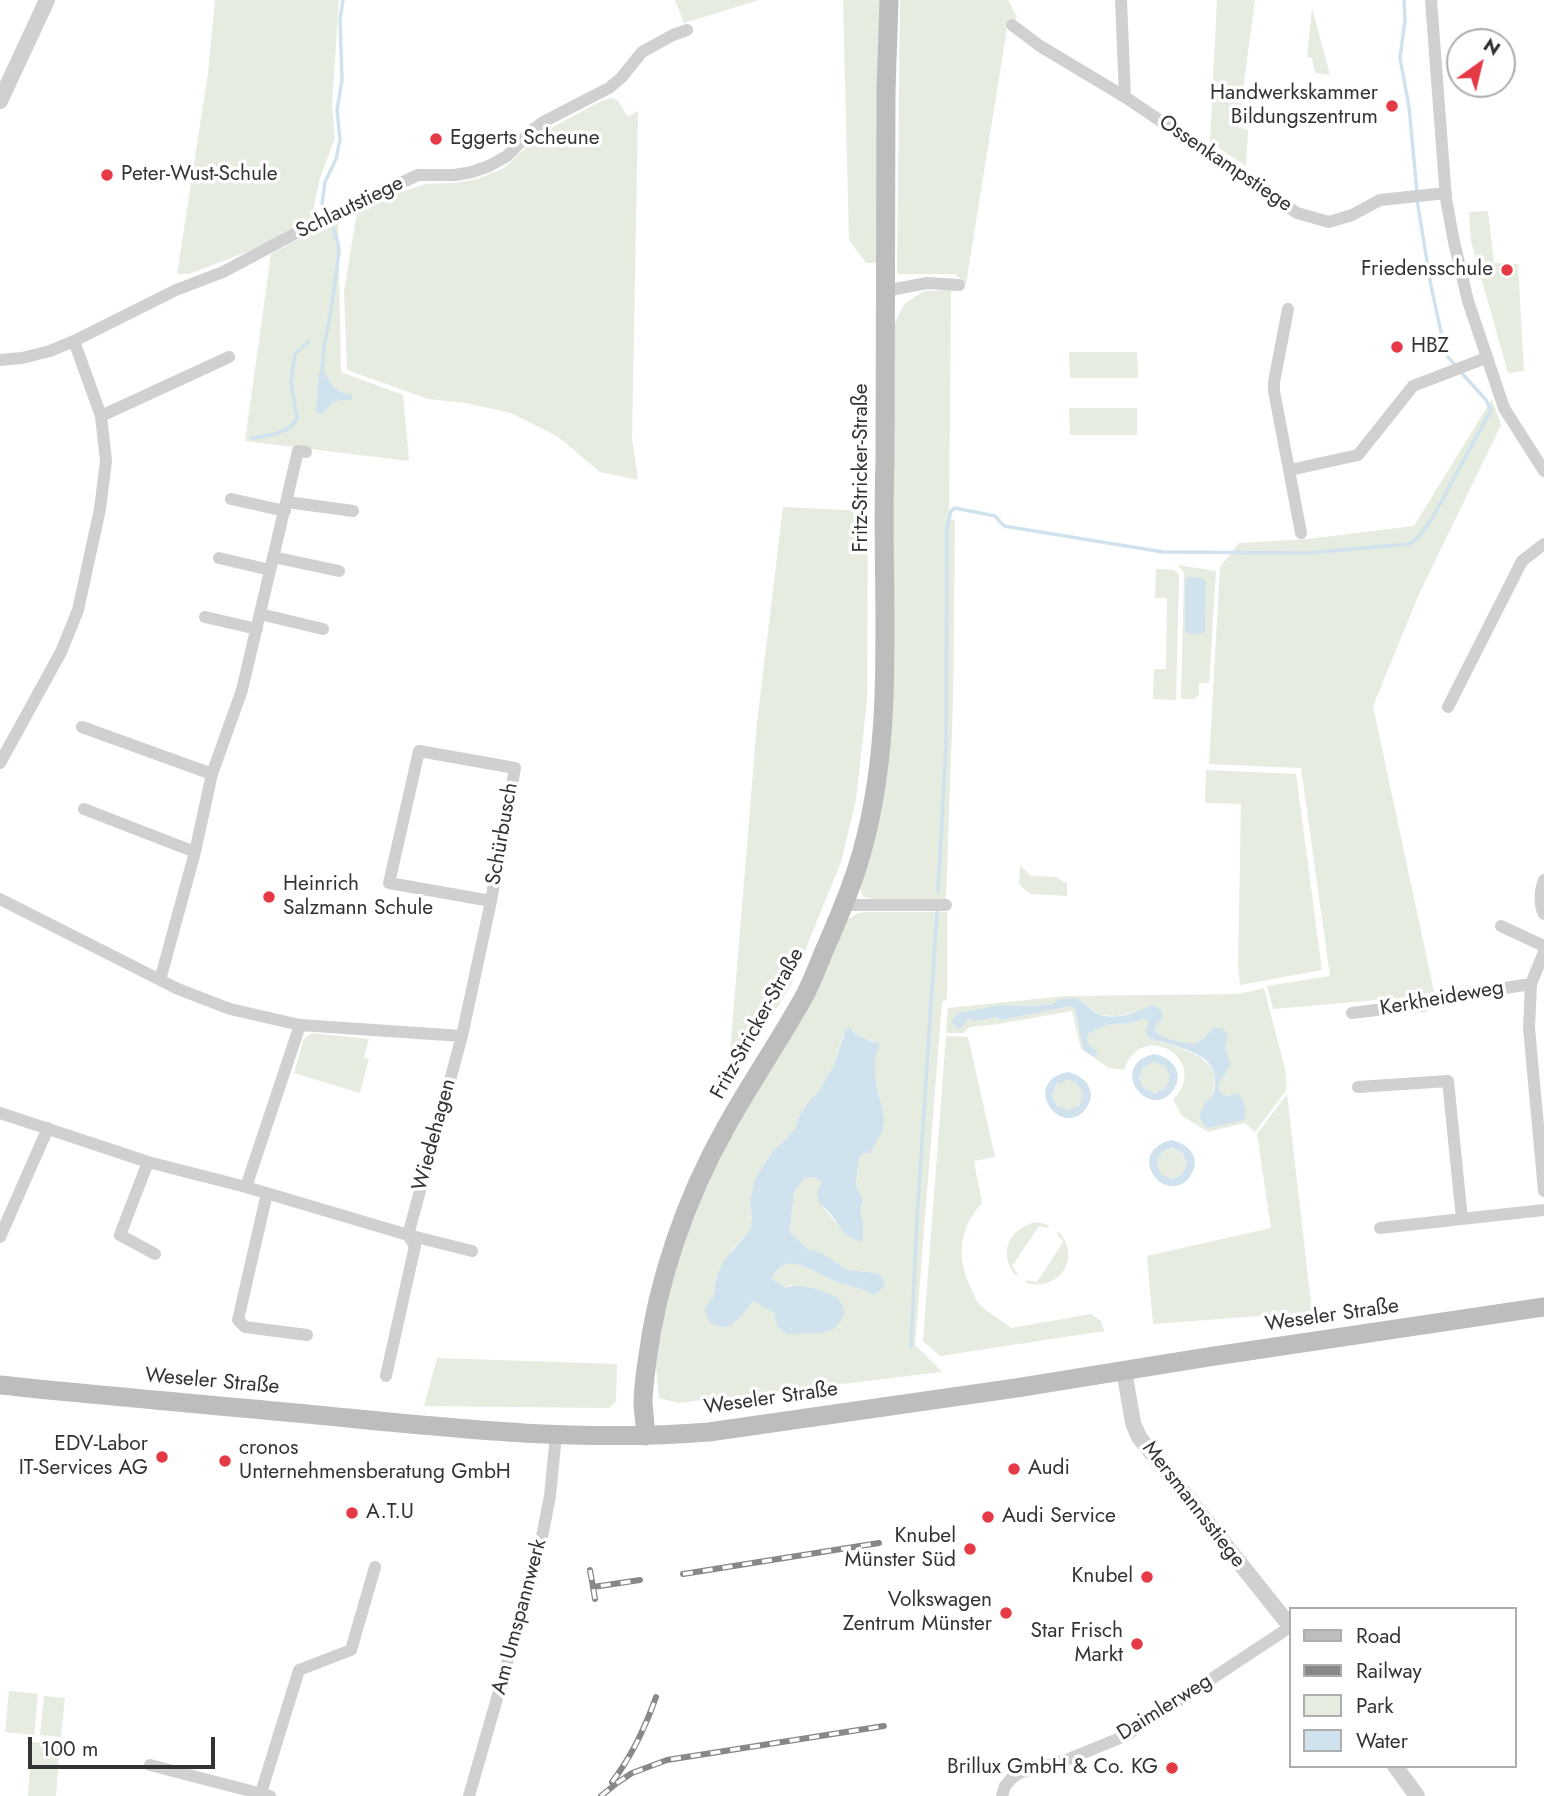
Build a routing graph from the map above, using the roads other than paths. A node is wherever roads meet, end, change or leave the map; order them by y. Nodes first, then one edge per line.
1 (47, 0) edge
2 (889, 0) edge
3 (1121, 0) edge
4 (1431, 0) edge
5 (1012, 25) dead end
6 (687, 30) dead end
7 (1125, 97) junction
8 (0, 101) edge
9 (1446, 193) junction
10 (960, 285) dead end
11 (885, 291) junction
12 (1288, 309) dead end
13 (74, 341) junction
14 (229, 357) dead end
15 (0, 360) edge
16 (1480, 360) junction
17 (101, 416) junction
18 (306, 452) dead end
19 (1290, 470) junction
20 (1544, 471) edge
21 (231, 499) dead end
22 (286, 506) junction
23 (353, 511) dead end
24 (1301, 533) dead end
25 (1544, 544) edge
26 (219, 558) dead end
27 (272, 563) junction
28 (339, 571) dead end
29 (260, 614) junction
30 (205, 617) dead end
31 (257, 629) junction
32 (324, 629) dead end
33 (1448, 707) dead end
34 (82, 727) dead end
35 (0, 763) edge
36 (212, 774) junction
37 (84, 809) dead end
38 (195, 852) junction
39 (1544, 880) edge
40 (0, 899) edge
41 (491, 901) junction
42 (844, 905) junction
43 (946, 905) dead end
44 (1544, 914) edge
45 (1501, 926) dead end
46 (1544, 946) edge
47 (1544, 952) edge
48 (160, 980) junction
49 (1531, 984) junction
50 (1352, 1013) dead end
51 (300, 1025) junction
52 (463, 1036) junction
53 (1357, 1087) dead end
54 (0, 1112) edge
55 (48, 1128) junction
56 (148, 1162) junction
57 (246, 1187) junction
58 (1544, 1191) edge
59 (267, 1193) junction
60 (1544, 1210) edge
61 (1462, 1219) junction
62 (1380, 1228) dead end
63 (408, 1235) junction
64 (0, 1237) edge
65 (472, 1251) dead end
66 (155, 1254) dead end
67 (1544, 1307) edge
68 (307, 1335) dead end
69 (1124, 1370) junction
70 (386, 1376) dead end
71 (1, 1388) edge
72 (556, 1435) junction
73 (646, 1436) junction
74 (375, 1567) dead end
75 (1288, 1624) edge
76 (1288, 1628) edge
77 (150, 1765) dead end
78 (1396, 1768) edge
79 (266, 1795) edge
80 (470, 1796) edge
81 (1002, 1796) edge
82 (1417, 1796) edge

1 - 8 street
2 - 11 main road, Fritz-Stricker-Straße
3 - 7 street
4 - 9 street
5 - 7 street, Ossenkampstiege
6 - 13 street, Schlautstiege
7 - 9 street, Ossenkampstiege
9 - 16 street
10 - 11 street
11 - 42 main road, Fritz-Stricker-Straße
12 - 19 street
13 - 15 street, Schlautstiege
13 - 17 street
14 - 17 street
16 - 19 street
16 - 20 street
17 - 35 street
18 - 22 street
19 - 24 street
21 - 22 street
22 - 23 street
22 - 27 street
25 - 33 street
26 - 27 street
27 - 28 street
27 - 29 street
29 - 31 street
29 - 32 street
30 - 31 street
31 - 36 street
34 - 36 street
36 - 38 street
37 - 38 street
38 - 48 street
39 - 44 street
40 - 48 street
41 - 41 street, Schürbusch
41 - 52 street, Schürbusch
42 - 43 street
42 - 73 main road, Fritz-Stricker-Straße
45 - 46 street
47 - 49 street, Kerkheideweg
48 - 51 street
49 - 50 street, Kerkheideweg
49 - 58 street, Kerkheideweg
51 - 52 street
51 - 57 street
52 - 63 street, Wiedehagen
53 - 61 street
54 - 55 street
55 - 56 street
55 - 64 street
56 - 57 street
56 - 66 street
57 - 59 street
59 - 63 street
59 - 68 street
60 - 61 street
61 - 62 street
63 - 65 street
63 - 70 street, Wiedehagen
67 - 69 main road, Weseler Straße
69 - 73 main road, Weseler Straße
69 - 75 street, Mersmannsstiege
71 - 72 main road, Weseler Straße
72 - 73 main road, Weseler Straße
72 - 80 street, Am Umspannwerk
74 - 79 street
76 - 81 street, Daimlerweg
77 - 79 street
78 - 82 street

